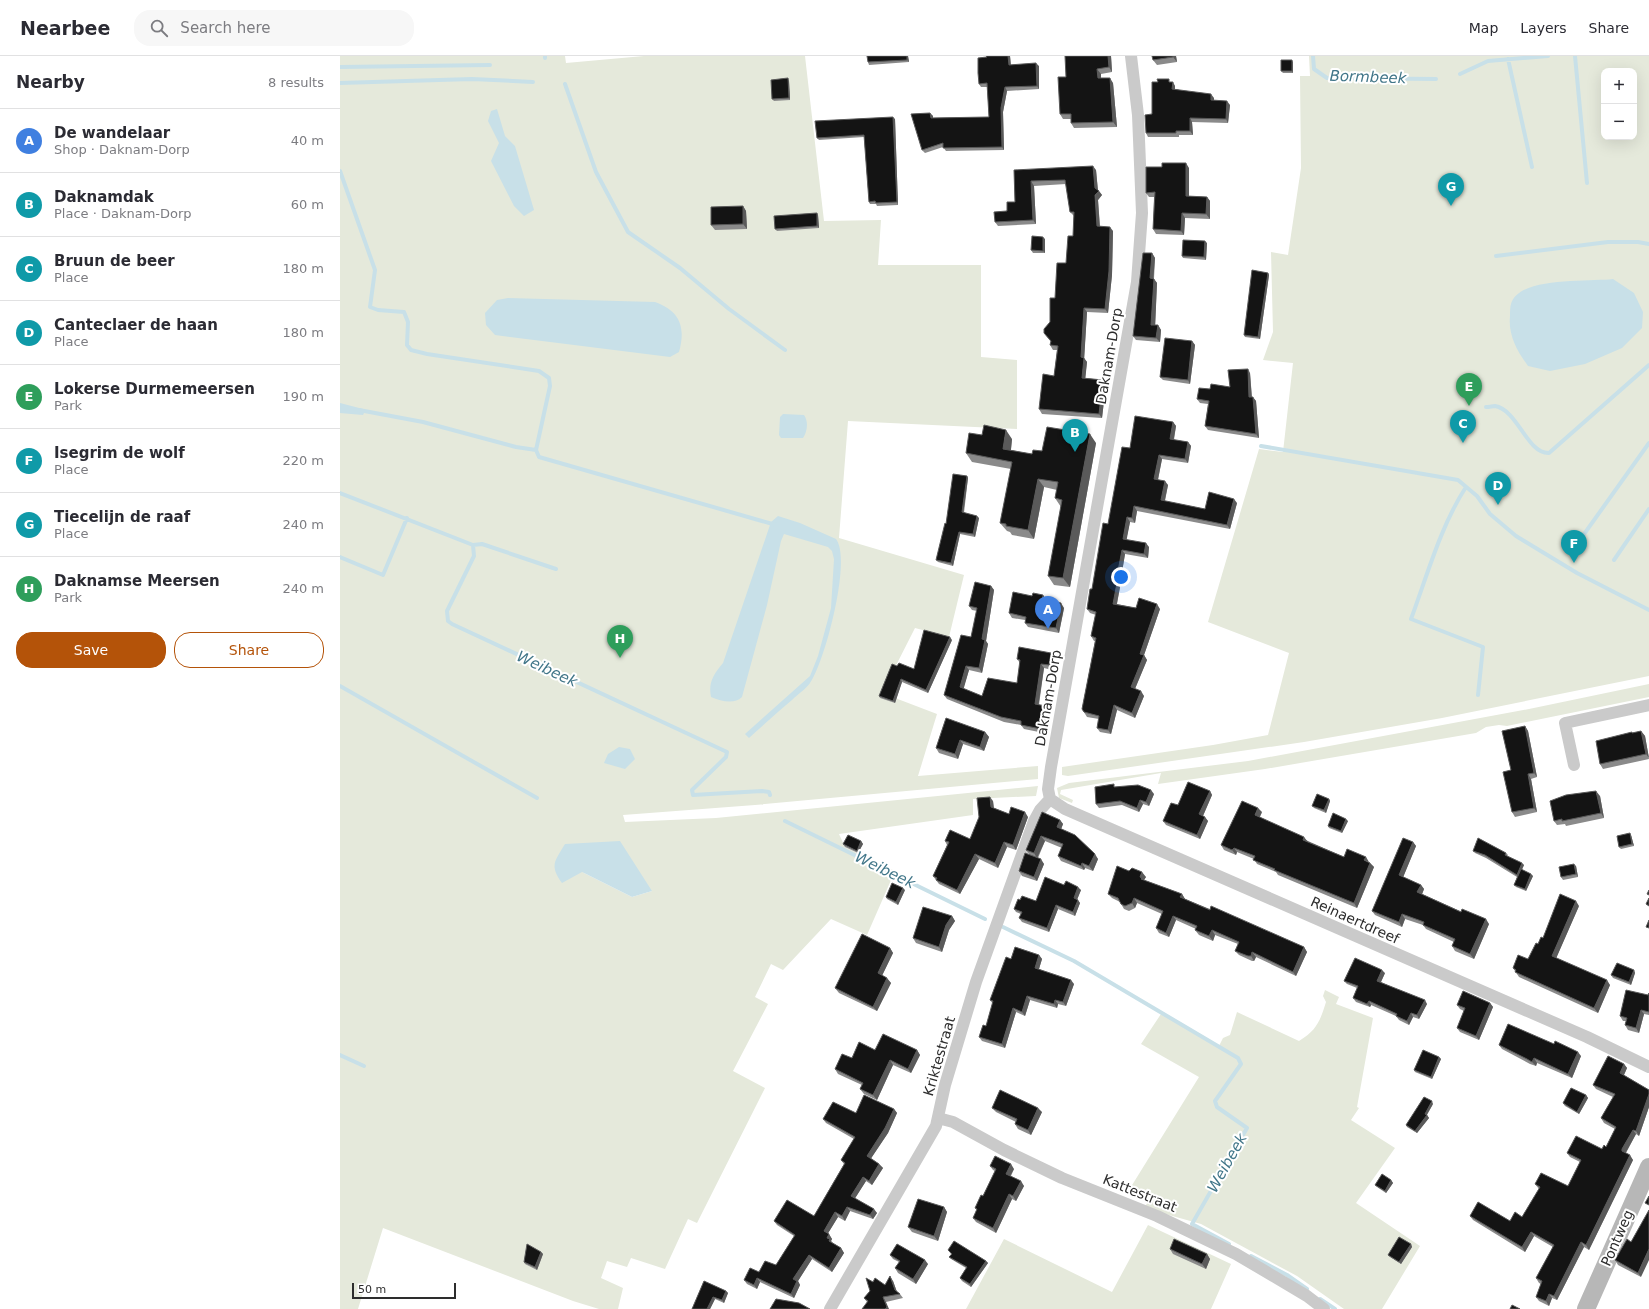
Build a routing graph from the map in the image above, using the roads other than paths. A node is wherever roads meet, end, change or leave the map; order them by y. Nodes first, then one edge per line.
1 (1131, 56) edge
2 (1649, 705) edge
3 (1574, 765) dead end
4 (1050, 799) junction
5 (1649, 1067) edge
6 (938, 1118) junction
7 (1649, 1167) edge
8 (830, 1309) edge
9 (1324, 1309) edge
10 (1586, 1309) edge

1 - 4 street, Daknam-Dorp
2 - 3 street
4 - 5 street, Reinaertdreef
4 - 6 street, Kriktestraat
6 - 8 street, Kriktestraat
6 - 9 street, Kattestraat
7 - 10 street, Pontweg

